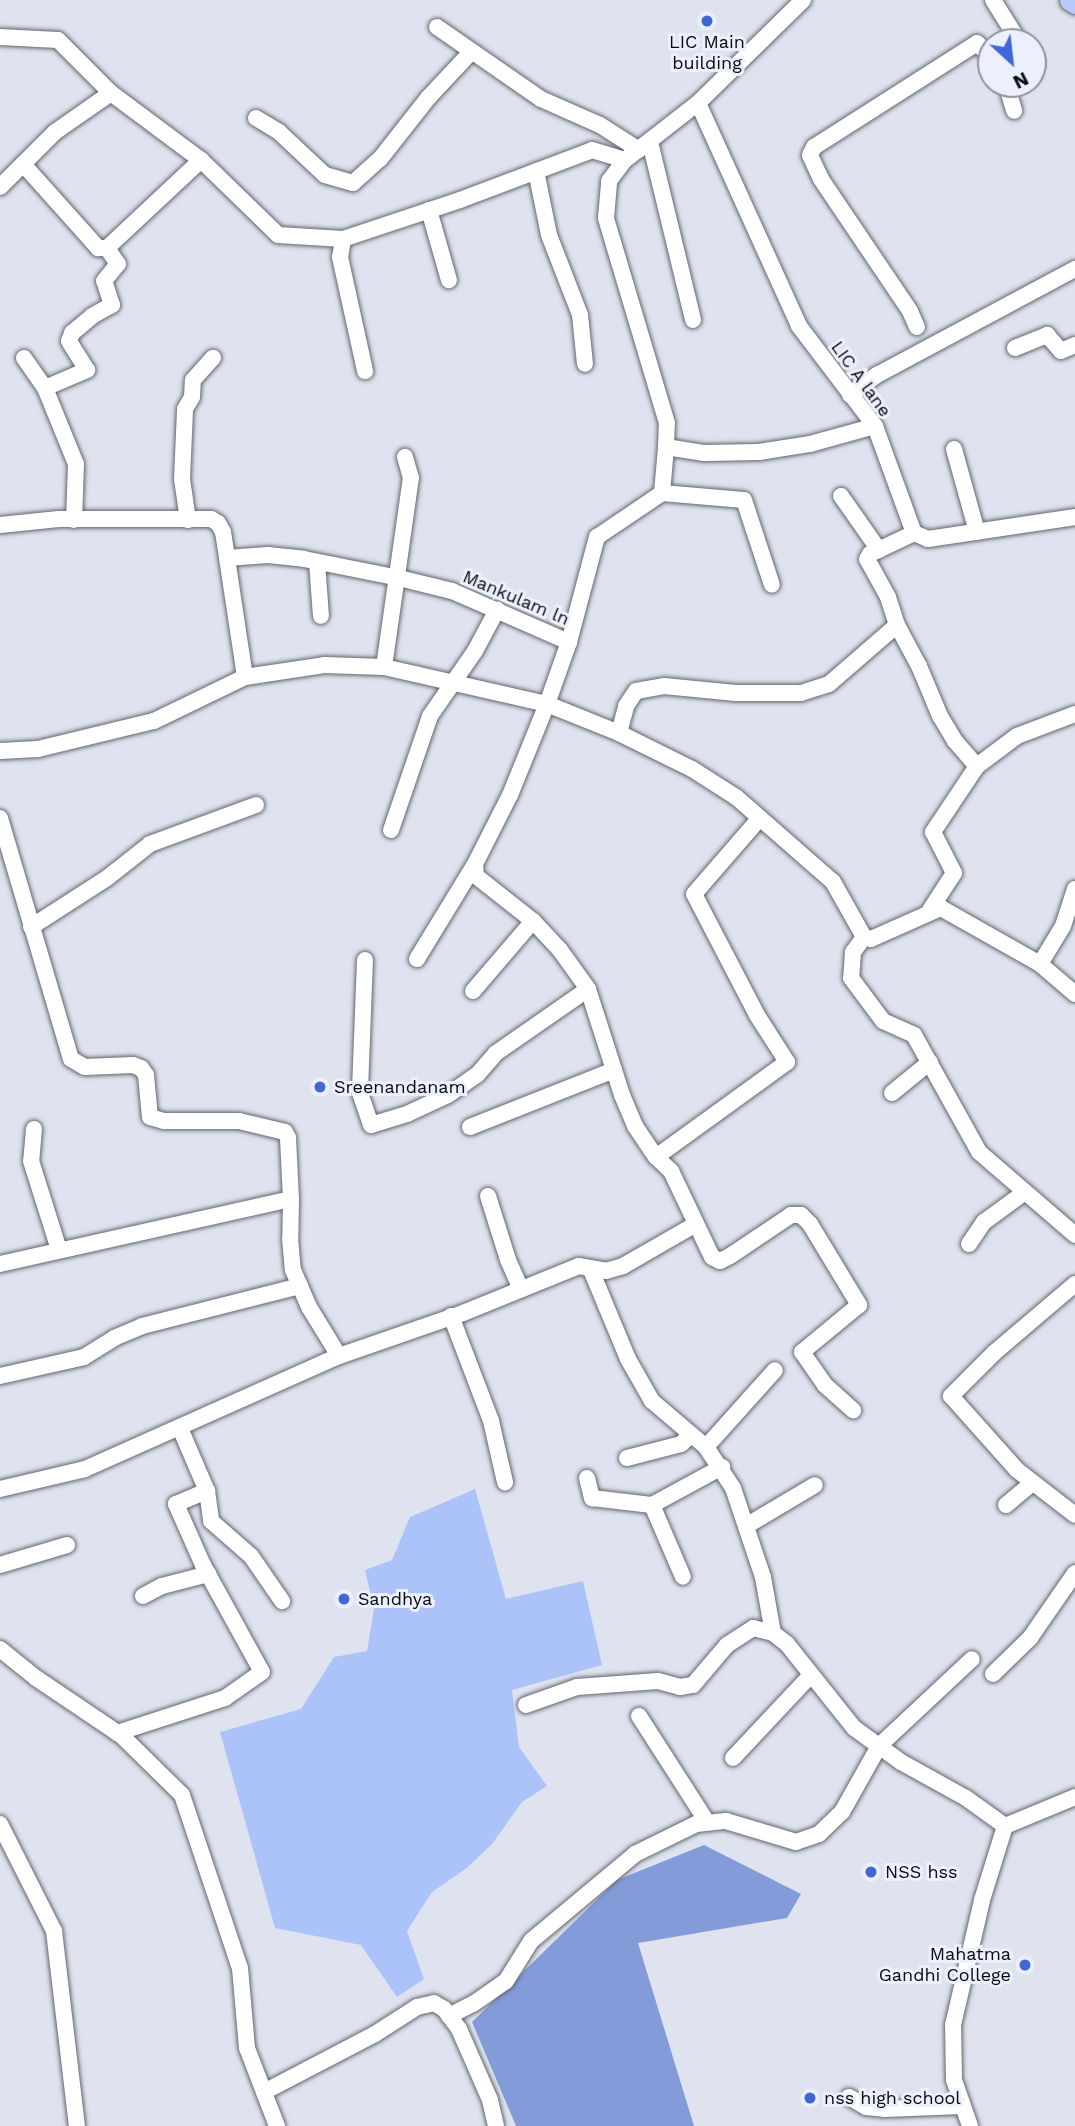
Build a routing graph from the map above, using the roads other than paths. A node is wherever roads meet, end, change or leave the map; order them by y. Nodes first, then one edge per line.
1 (803, 0) edge
2 (993, 0) edge
3 (1070, 0) edge
4 (1075, 3) edge
5 (437, 27) dead end
6 (1010, 28) edge
7 (0, 37) edge
8 (977, 43) edge
9 (471, 52) junction
10 (111, 93) junction
11 (1010, 98) edge
12 (698, 103) junction
13 (1014, 111) dead end
14 (256, 118) dead end
15 (645, 146) junction
16 (201, 160) junction
17 (625, 160) junction
18 (23, 164) junction
19 (536, 171) junction
20 (0, 187) edge
21 (429, 210) junction
22 (343, 239) junction
23 (107, 248) junction
24 (1075, 269) edge
25 (449, 280) dead end
26 (693, 320) dead end
27 (918, 327) dead end
28 (1075, 345) edge
29 (1015, 348) dead end
30 (24, 358) dead end
31 (213, 358) dead end
32 (584, 364) dead end
33 (365, 371) dead end
34 (46, 388) junction
35 (850, 395) junction
36 (875, 426) junction
37 (666, 447) junction
38 (954, 449) dead end
39 (405, 457) dead end
40 (662, 493) junction
41 (841, 496) dead end
42 (1075, 517) edge
43 (74, 520) junction
44 (188, 520) junction
45 (0, 525) edge
46 (977, 532) junction
47 (914, 533) junction
48 (879, 550) junction
49 (227, 558) junction
50 (317, 562) junction
51 (399, 578) junction
52 (772, 585) dead end
53 (497, 610) junction
54 (321, 616) dead end
55 (897, 625) junction
56 (569, 642) junction
57 (384, 667) junction
58 (245, 677) junction
59 (455, 681) junction
60 (547, 705) junction
61 (1075, 714) edge
62 (619, 733) junction
63 (0, 751) edge
64 (977, 766) junction
65 (256, 805) dead end
66 (0, 818) edge
67 (759, 819) junction
68 (391, 830) dead end
69 (475, 864) junction
70 (1075, 889) edge
71 (930, 910) junction
72 (533, 922) junction
73 (31, 927) junction
74 (864, 937) junction
75 (417, 959) dead end
76 (365, 960) dead end
77 (1040, 964) junction
78 (588, 989) junction
79 (473, 991) dead end
80 (1075, 994) edge
81 (930, 1062) junction
82 (614, 1070) junction
83 (892, 1093) dead end
84 (470, 1127) dead end
85 (34, 1129) dead end
86 (656, 1157) junction
87 (1025, 1192) junction
88 (488, 1196) dead end
89 (291, 1199) junction
90 (696, 1224) junction
91 (1075, 1236) edge
92 (970, 1244) dead end
93 (59, 1250) junction
94 (0, 1264) edge
95 (591, 1270) junction
96 (1075, 1284) edge
97 (300, 1286) junction
98 (521, 1289) junction
99 (452, 1316) junction
100 (339, 1356) junction
101 (775, 1370) dead end
102 (0, 1376) edge
103 (853, 1410) dead end
104 (180, 1428) junction
105 (691, 1435) junction
106 (706, 1447) junction
107 (627, 1458) dead end
108 (722, 1467) junction
109 (587, 1478) dead end
110 (505, 1482) dead end
111 (1032, 1483) junction
112 (815, 1485) dead end
113 (0, 1489) edge
114 (207, 1490) junction
115 (652, 1505) junction
116 (1006, 1505) dead end
117 (1075, 1515) edge
118 (746, 1526) junction
119 (67, 1545) dead end
120 (0, 1565) edge
121 (1075, 1573) edge
122 (208, 1574) junction
123 (683, 1577) dead end
124 (143, 1596) dead end
125 (282, 1601) dead end
126 (773, 1633) junction
127 (0, 1648) edge
128 (972, 1659) dead end
129 (993, 1674) dead end
130 (810, 1675) junction
131 (526, 1705) dead end
132 (639, 1716) dead end
133 (117, 1733) junction
134 (879, 1746) junction
135 (733, 1758) dead end
136 (1075, 1797) edge
137 (707, 1822) junction
138 (0, 1824) edge
139 (1005, 1826) junction
140 (449, 2016) junction
141 (264, 2092) junction
142 (849, 2097) dead end
143 (962, 2106) junction
144 (77, 2126) edge
145 (276, 2126) edge
146 (496, 2126) edge
147 (970, 2126) edge

1 - 12 street
2 - 6 street
3 - 4 main road
5 - 9 street
7 - 10 street
8 - 27 street
9 - 14 street
9 - 15 street
10 - 16 street
10 - 18 street
11 - 13 street
12 - 15 street
12 - 35 street, LIC A lane
15 - 17 street
15 - 26 street
16 - 22 street
16 - 23 street
17 - 19 street
17 - 37 street
18 - 20 street
18 - 23 street
19 - 21 street
19 - 32 street
21 - 22 street
21 - 25 street
22 - 33 street
23 - 34 street
24 - 35 street
28 - 29 street
30 - 34 street
31 - 44 street
34 - 43 street
35 - 36 street, LIC A lane
36 - 37 street
36 - 47 street, LIC A lane
37 - 40 street
38 - 46 street
39 - 51 street
40 - 52 street
40 - 56 street, Mankulam ln
41 - 48 street
42 - 46 street
43 - 44 street
43 - 45 street
44 - 49 street
46 - 47 street
47 - 48 street
48 - 55 street
49 - 50 street, Mankulam ln
49 - 58 street
50 - 51 street, Mankulam ln
50 - 54 street
51 - 53 street, Mankulam ln
51 - 57 street
53 - 56 street, Mankulam ln
53 - 59 street
55 - 62 street
55 - 64 street
56 - 60 street
57 - 58 street
57 - 59 street
58 - 63 street
59 - 60 street
59 - 68 street
60 - 62 street
60 - 69 street
61 - 64 street
62 - 67 street
64 - 71 street
65 - 73 street
66 - 73 street
67 - 74 street
67 - 86 street
69 - 72 street
69 - 75 street
70 - 77 street
71 - 74 street
71 - 77 street
72 - 78 street
72 - 79 street
73 - 89 street
74 - 81 street
76 - 78 street
77 - 80 street
78 - 82 street
81 - 83 street
81 - 87 street
82 - 84 street
82 - 86 street
85 - 93 street
86 - 90 street
87 - 91 street
87 - 92 street
88 - 98 street
89 - 93 street
89 - 97 street
90 - 95 street
90 - 103 street
93 - 94 street
95 - 98 street
95 - 105 street
96 - 111 street
97 - 100 street
97 - 102 street
98 - 99 street
99 - 100 street
99 - 110 street
100 - 104 street
101 - 106 street
104 - 113 street
104 - 114 street
105 - 106 street
105 - 107 street
106 - 108 street
108 - 115 street
108 - 118 street
109 - 115 street
111 - 116 street
111 - 117 street
112 - 118 street
114 - 122 street
114 - 125 street
115 - 123 street
118 - 126 street
119 - 120 street
121 - 129 street
122 - 124 street
122 - 133 street
126 - 130 street
126 - 131 street
127 - 133 street
128 - 134 street
130 - 134 street
130 - 135 street
132 - 137 street
133 - 141 street
134 - 137 street
134 - 139 street
136 - 139 street
137 - 140 street
138 - 144 street
139 - 143 street
140 - 141 street
140 - 146 street
141 - 145 street
142 - 143 street
143 - 147 street

